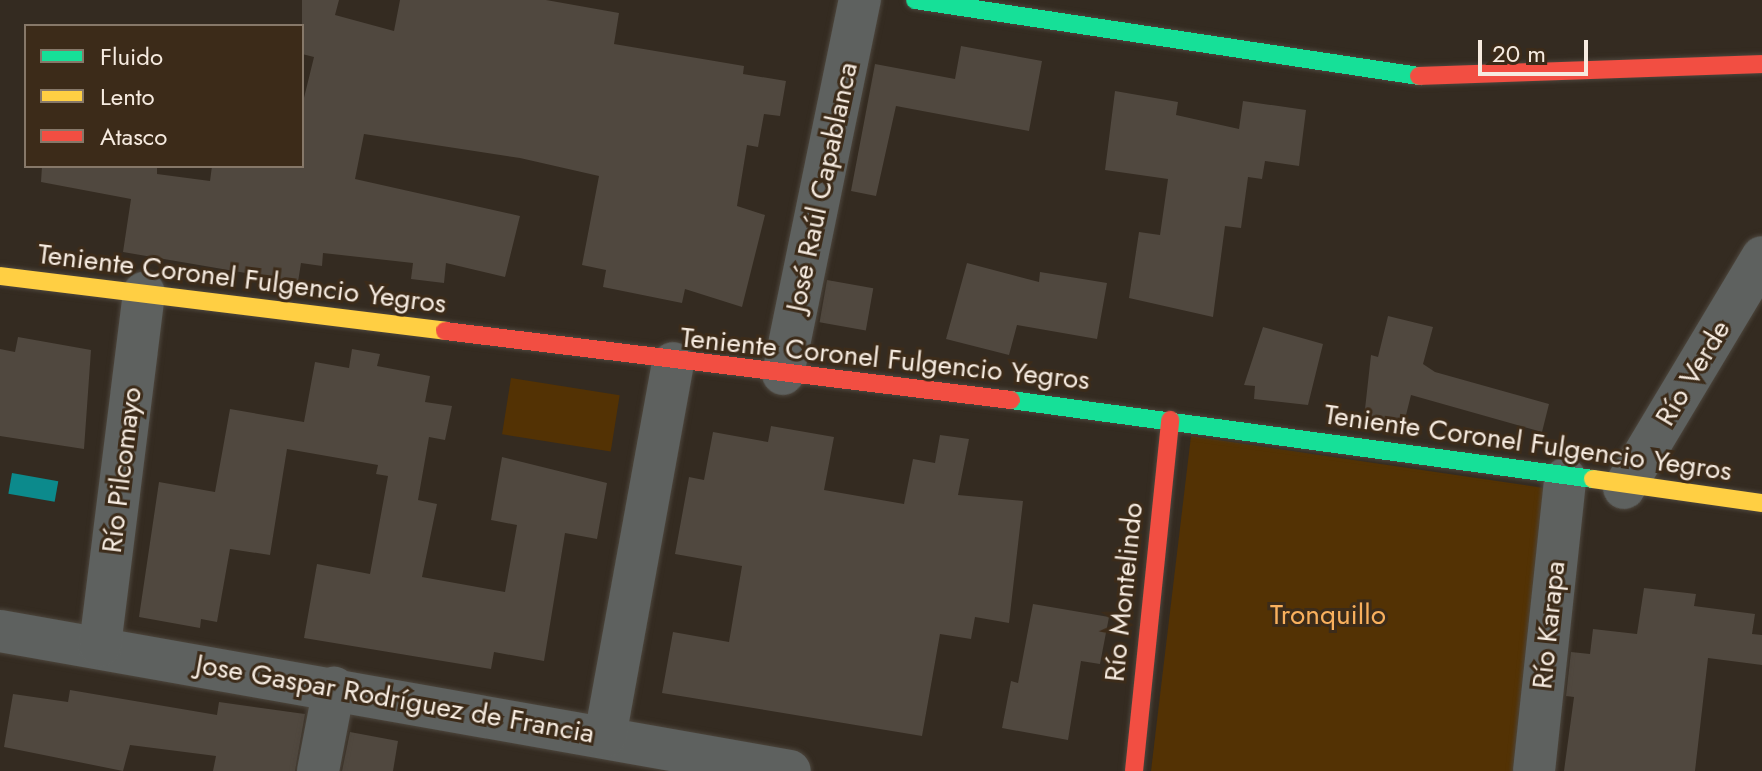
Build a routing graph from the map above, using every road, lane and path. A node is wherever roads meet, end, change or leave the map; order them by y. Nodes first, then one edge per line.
1 (860, 0) edge
2 (915, 0) edge
3 (1762, 64) edge
4 (1762, 257) edge
5 (0, 276) edge
6 (144, 293) junction
7 (673, 363) junction
8 (783, 374) junction
9 (1170, 420) junction
10 (1565, 479) junction
11 (1624, 488) junction
12 (1762, 503) edge
13 (0, 631) edge
14 (100, 646) junction
15 (334, 688) junction
16 (605, 737) junction
17 (318, 771) edge
18 (790, 771) edge
19 (1134, 771) edge
20 (1534, 771) edge

1 - 8 street, José Raúl Capablanca
2 - 3 street
4 - 11 street, Río Verde
5 - 6 street, Teniente Coronel Fulgencio Yegros
6 - 7 street, Teniente Coronel Fulgencio Yegros
6 - 14 street, Río Pilcomayo
7 - 8 street, Teniente Coronel Fulgencio Yegros
7 - 16 street
8 - 9 street, Teniente Coronel Fulgencio Yegros
9 - 10 street, Teniente Coronel Fulgencio Yegros
9 - 19 street, Río Montelindo
10 - 11 street, Teniente Coronel Fulgencio Yegros
10 - 20 street, Río Karapa
11 - 12 street, Teniente Coronel Fulgencio Yegros
13 - 14 street, Jose Gaspar Rodríguez de Francia
14 - 15 street, Jose Gaspar Rodríguez de Francia
15 - 16 street, Jose Gaspar Rodríguez de Francia
15 - 17 street
16 - 18 street, Jose Gaspar Rodríguez de Francia

